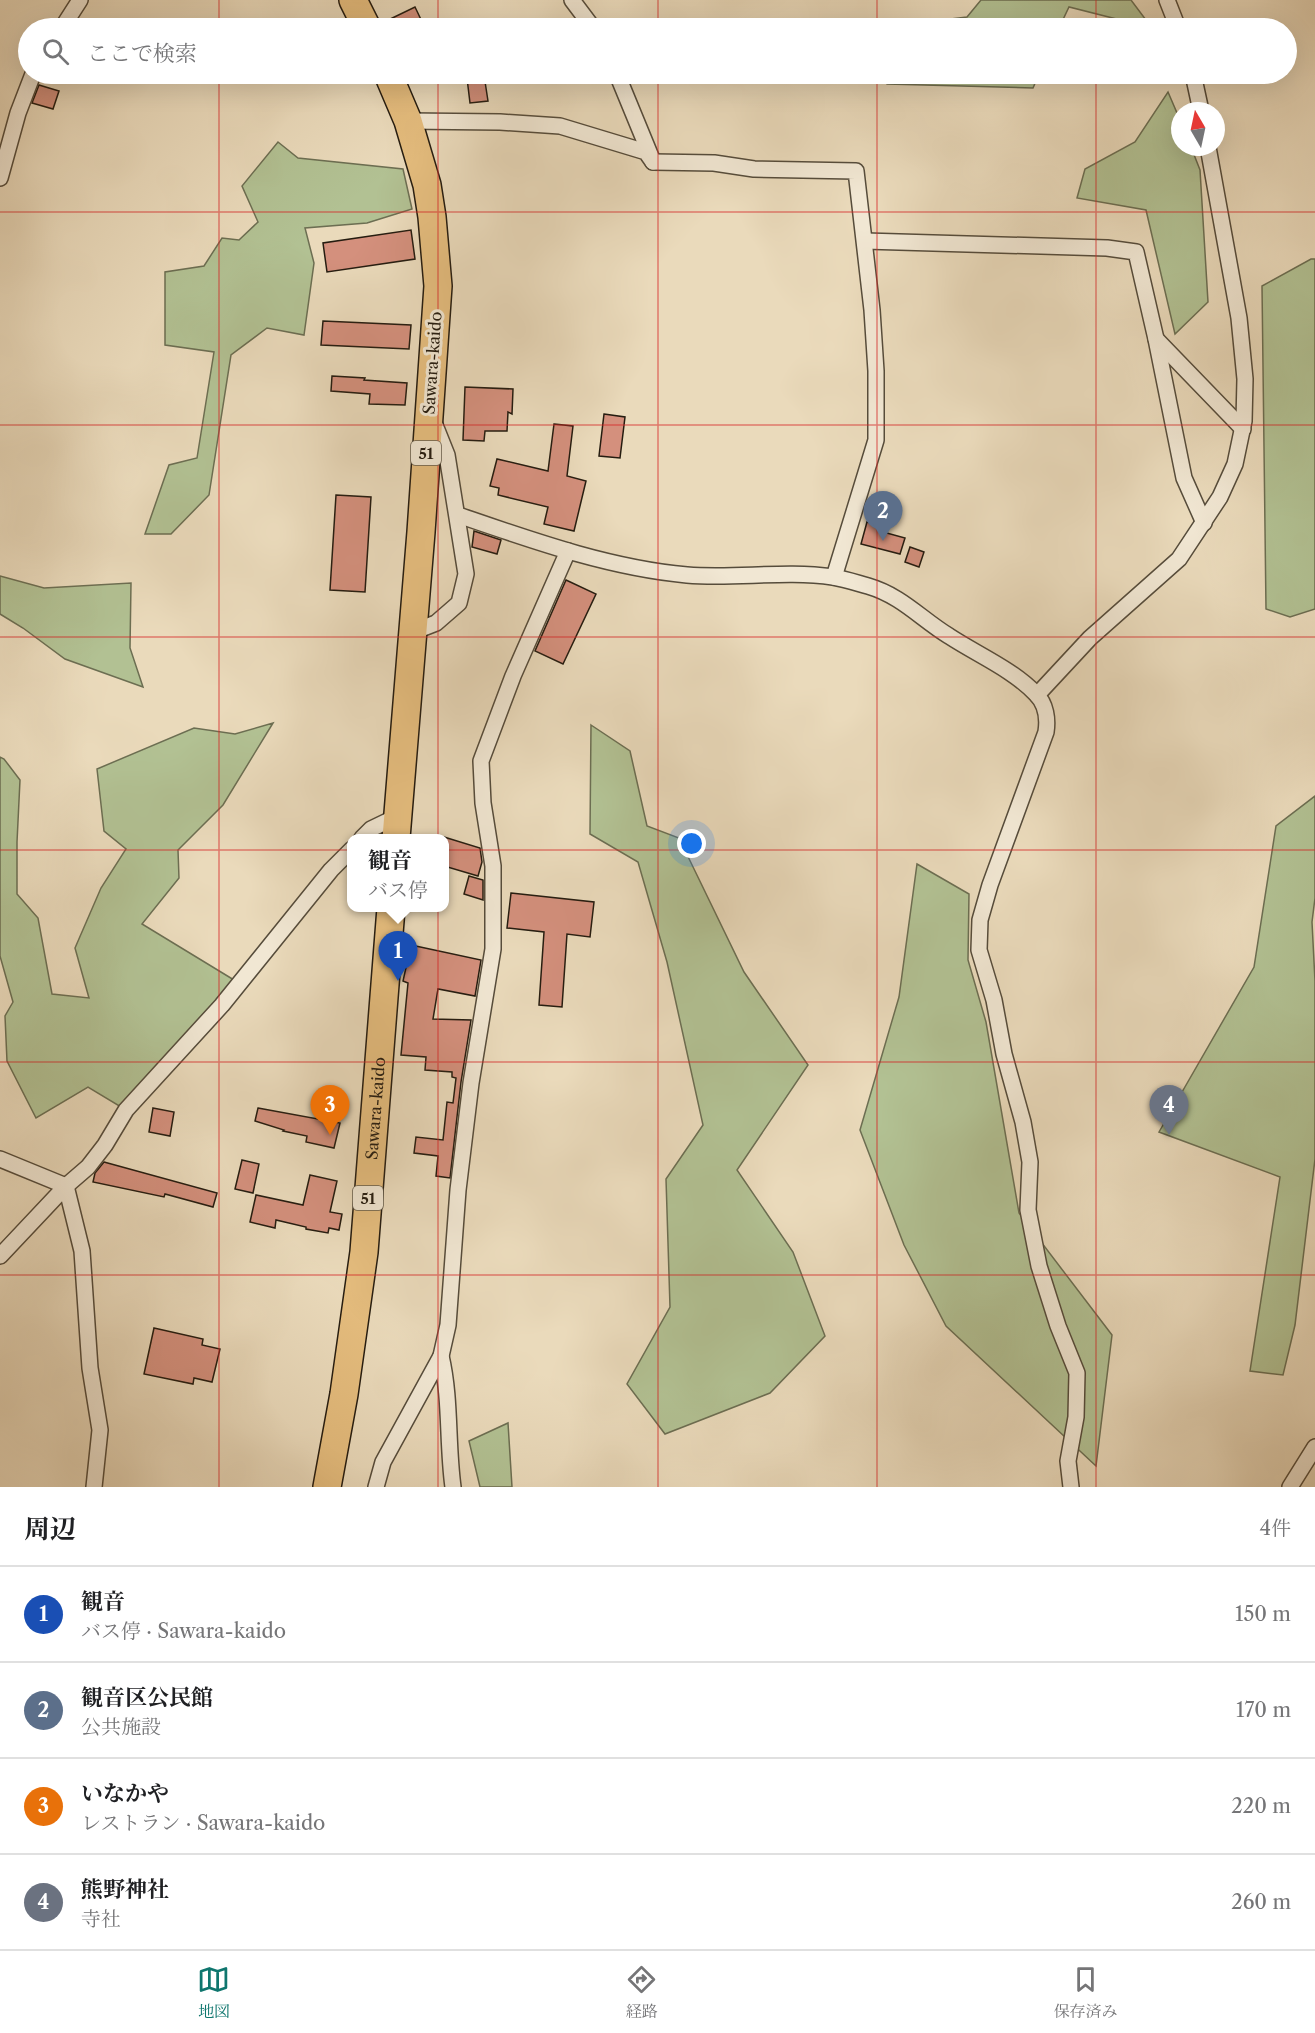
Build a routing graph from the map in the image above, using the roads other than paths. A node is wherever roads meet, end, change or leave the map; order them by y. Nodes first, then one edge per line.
1 (80, 0) edge
2 (353, 0) edge
3 (572, 0) edge
4 (1167, 0) edge
5 (68, 18) edge
6 (362, 18) edge
7 (586, 18) edge
8 (1174, 18) edge
9 (29, 84) edge
10 (392, 84) edge
11 (623, 84) edge
12 (1195, 84) edge
13 (1199, 102) edge
14 (408, 121) junction
15 (1210, 156) edge
16 (653, 162) junction
17 (0, 178) edge
18 (865, 241) junction
19 (1156, 339) junction
20 (429, 410) junction
21 (1242, 429) junction
22 (458, 515) junction
23 (1204, 523) junction
24 (568, 551) junction
25 (834, 577) junction
26 (413, 632) junction
27 (1038, 695) junction
28 (397, 827) edge
29 (366, 834) edge
30 (347, 853) edge
31 (391, 912) edge
32 (0, 1159) edge
33 (66, 1186) junction
34 (0, 1256) edge
35 (441, 1356) junction
36 (1315, 1447) edge
37 (94, 1487) edge
38 (327, 1487) edge
39 (376, 1487) edge
40 (453, 1487) edge
41 (1071, 1487) edge
42 (1290, 1487) edge

1 - 5 street
2 - 6 highway
3 - 7 street
4 - 8 street
9 - 17 street
10 - 14 highway, Sawara-kaido / 51
11 - 16 street
12 - 13 street
14 - 16 street
14 - 20 highway, Sawara-kaido / 51
15 - 21 street
16 - 18 street
18 - 19 street
18 - 25 street
19 - 21 street
19 - 23 street
20 - 22 street
20 - 26 highway, Sawara-kaido / 51
21 - 23 street
22 - 24 street
22 - 26 street
23 - 27 street
24 - 25 street
24 - 35 street
25 - 27 street
26 - 28 highway, Sawara-kaido / 51
27 - 41 street
28 - 29 street
30 - 33 street
31 - 38 highway, Sawara-kaido / 51
32 - 33 street
33 - 34 street
33 - 37 street
35 - 39 street
35 - 40 street
36 - 42 street

